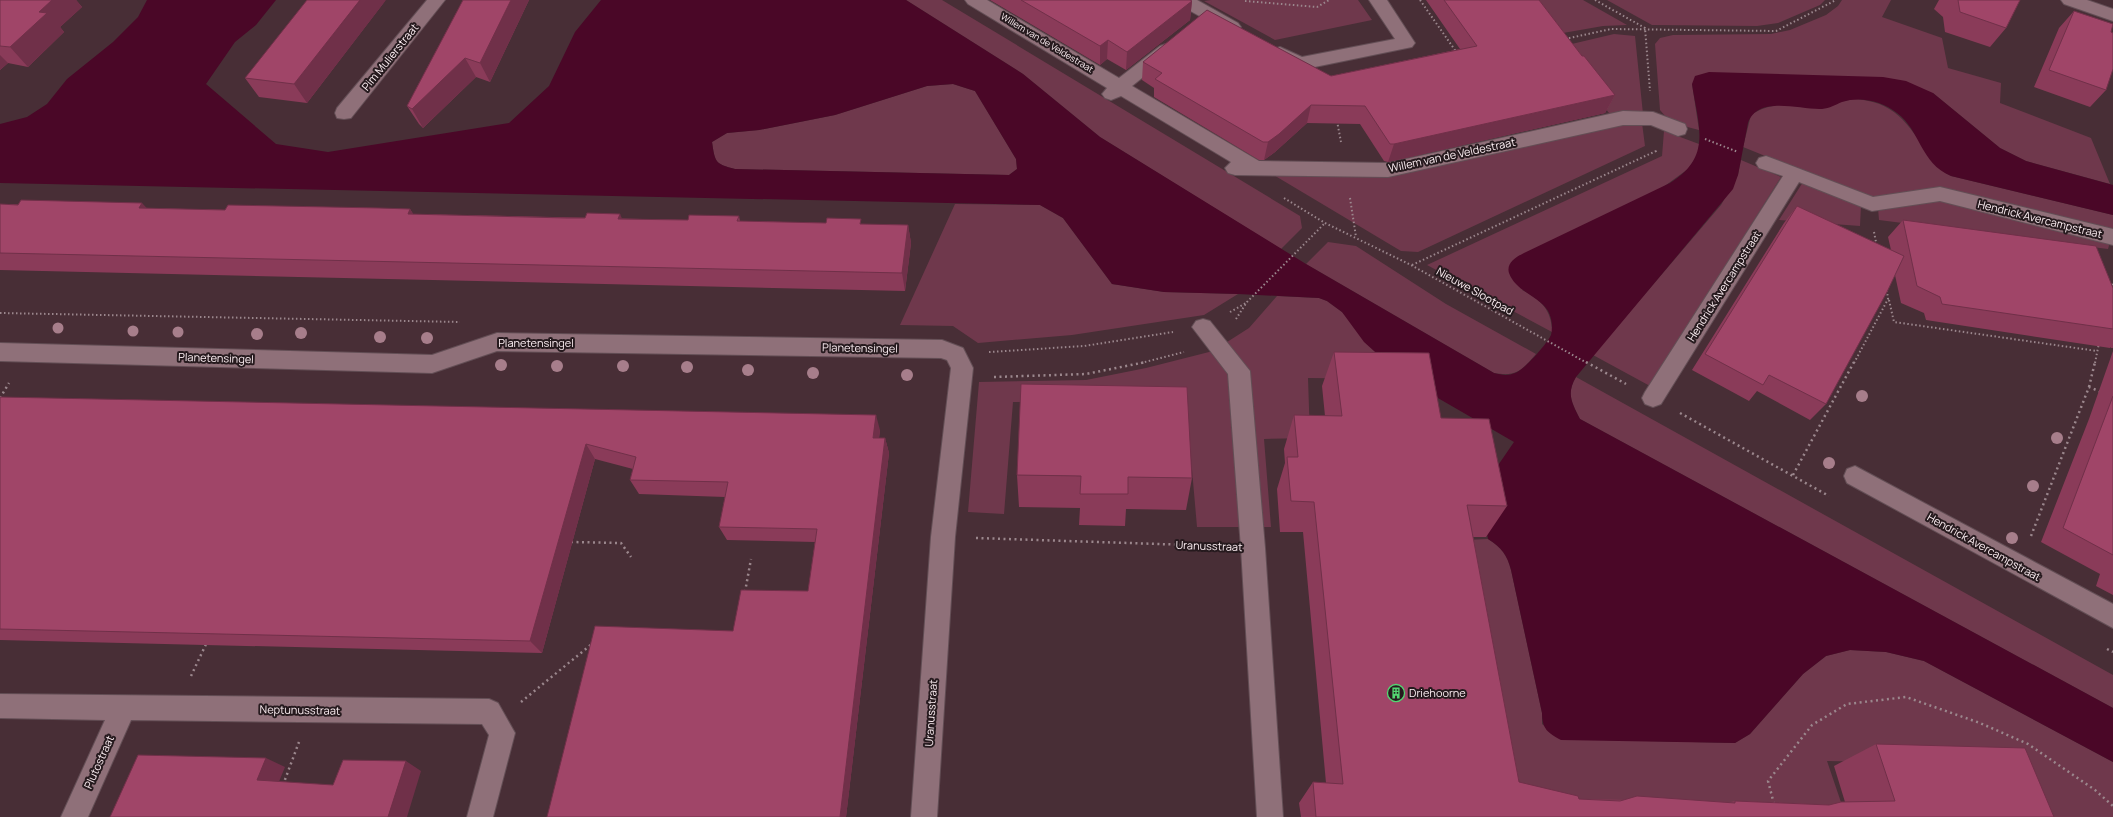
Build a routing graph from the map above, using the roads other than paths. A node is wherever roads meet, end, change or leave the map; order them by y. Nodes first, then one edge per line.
1 (436, 0) edge
2 (974, 0) edge
3 (1184, 0) edge
4 (1378, 0) edge
5 (2070, 0) edge
6 (1217, 11) edge
7 (2113, 15) edge
8 (1245, 34) edge
9 (1180, 39) edge
10 (1266, 45) edge
11 (1116, 90) junction
12 (344, 113) dead end
13 (1678, 129) road end
14 (1766, 163) road end
15 (1235, 168) dead end
16 (1255, 168) junction
17 (1795, 173) junction
18 (2113, 237) edge
19 (1209, 334) road end
20 (0, 352) edge
21 (955, 354) joint
22 (1653, 398) dead end
23 (1855, 476) dead end
24 (2113, 617) edge
25 (0, 706) edge
26 (123, 708) junction
27 (74, 817) edge
28 (480, 817) edge
29 (924, 817) edge
30 (1270, 817) edge

1 - 12 street, Pim Mulierstraat
2 - 11 street, Willem van de Veldestraat
3 - 6 street
4 - 10 street
5 - 7 street
6 - 8 street
9 - 11 street
11 - 16 street, Willem van de Veldestraat
13 - 16 street, Willem van de Veldestraat
14 - 17 street
15 - 16 street, Willem van de Veldestraat
17 - 18 street, Hendrick Avercampstraat
17 - 22 street, Hendrick Avercampstraat
19 - 30 street, Uranusstraat
20 - 21 street, Planetensingel
21 - 29 street, Uranusstraat
23 - 24 street, Hendrick Avercampstraat
25 - 26 street, Neptunusstraat
26 - 27 street, Plutostraat
26 - 28 street, Neptunusstraat

